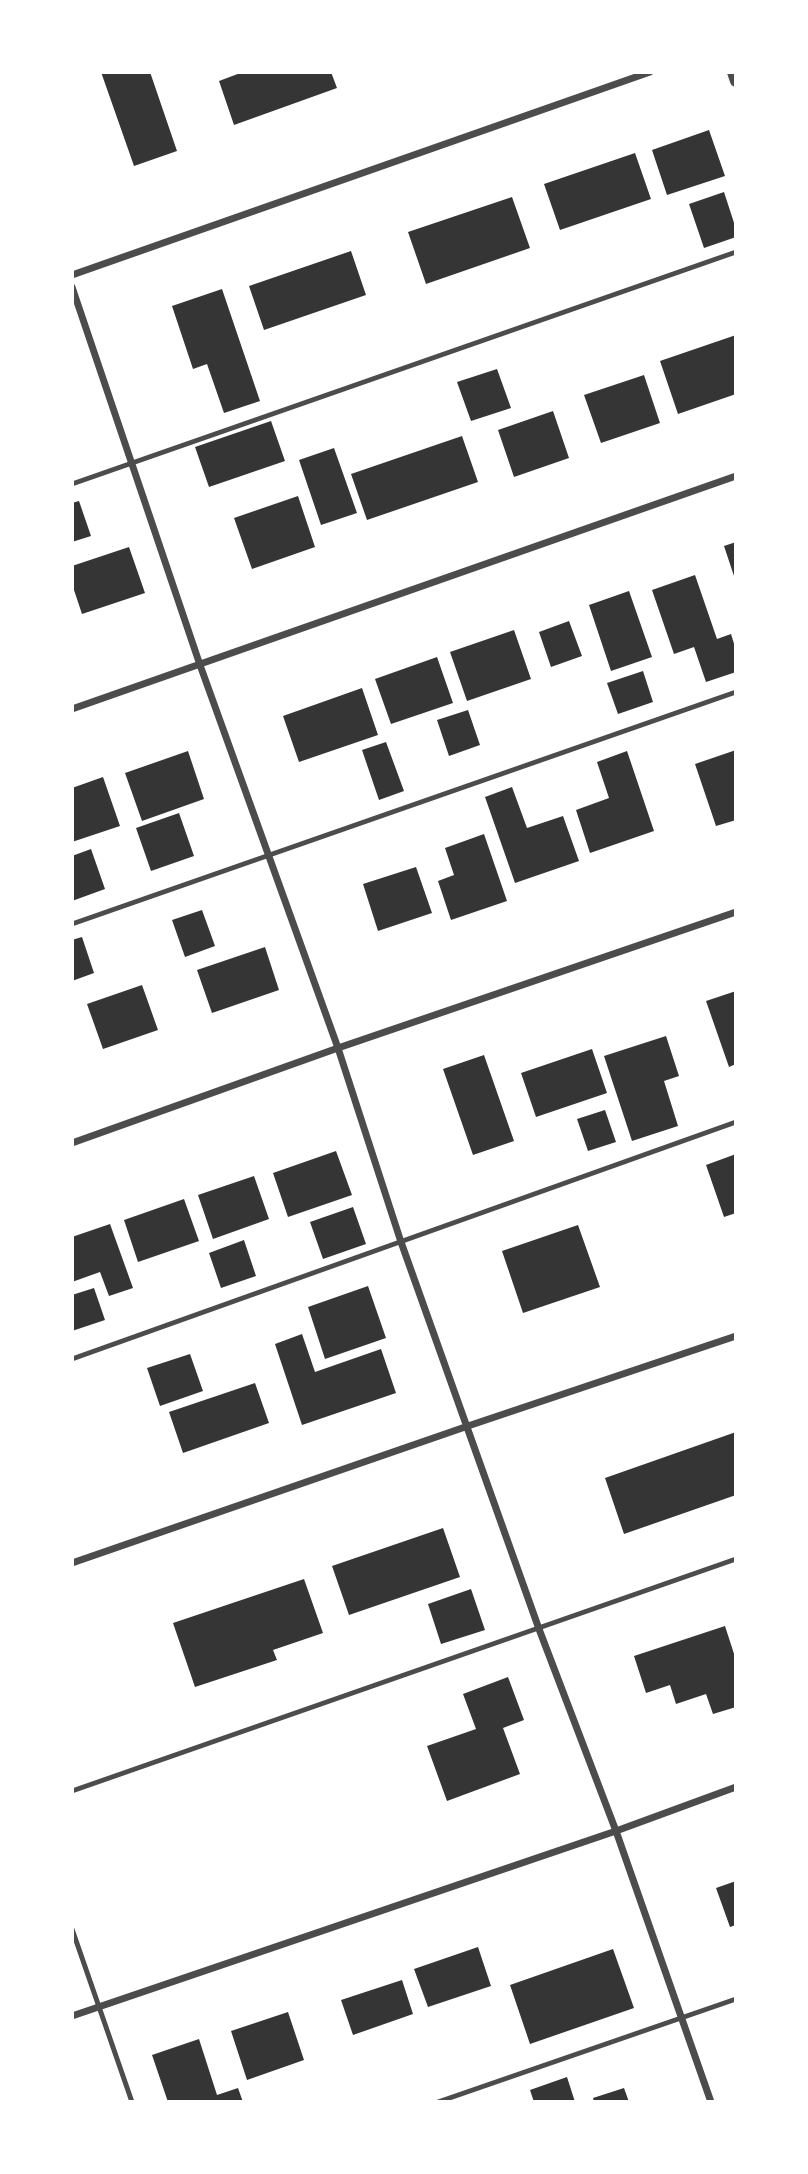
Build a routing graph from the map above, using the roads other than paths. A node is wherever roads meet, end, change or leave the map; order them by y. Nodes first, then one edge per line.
1 (650, 72) edge
2 (733, 72) edge
3 (736, 81) edge
4 (736, 253) edge
5 (72, 275) edge
6 (72, 287) edge
7 (132, 463) junction
8 (736, 476) edge
9 (72, 484) edge
10 (200, 665) junction
11 (736, 692) edge
12 (72, 709) edge
13 (268, 856) junction
14 (736, 912) edge
15 (72, 923) edge
16 (338, 1048) junction
17 (736, 1122) edge
18 (72, 1143) edge
19 (401, 1242) junction
20 (736, 1336) edge
21 (72, 1359) edge
22 (468, 1426) junction
23 (736, 1559) edge
24 (72, 1563) edge
25 (539, 1629) junction
26 (736, 1787) edge
27 (72, 1791) edge
28 (616, 1830) junction
29 (72, 1929) edge
30 (736, 1999) edge
31 (99, 2007) junction
32 (72, 2016) edge
33 (682, 2018) junction
34 (132, 2102) edge
35 (438, 2102) edge
36 (710, 2102) edge

1 - 5 street
2 - 3 street
4 - 7 lane
6 - 7 street
7 - 9 lane
7 - 10 street
8 - 10 street
10 - 12 street
10 - 13 street
11 - 13 lane
13 - 15 lane
13 - 16 street
14 - 16 street
16 - 18 street
16 - 19 street
17 - 19 lane
19 - 21 lane
19 - 22 street
20 - 22 street
22 - 24 street
22 - 25 street
23 - 25 lane
25 - 27 lane
25 - 28 street
26 - 28 street
28 - 31 street
28 - 33 street
29 - 31 lane
30 - 33 lane
31 - 32 street
31 - 34 lane
33 - 35 lane
33 - 36 street

